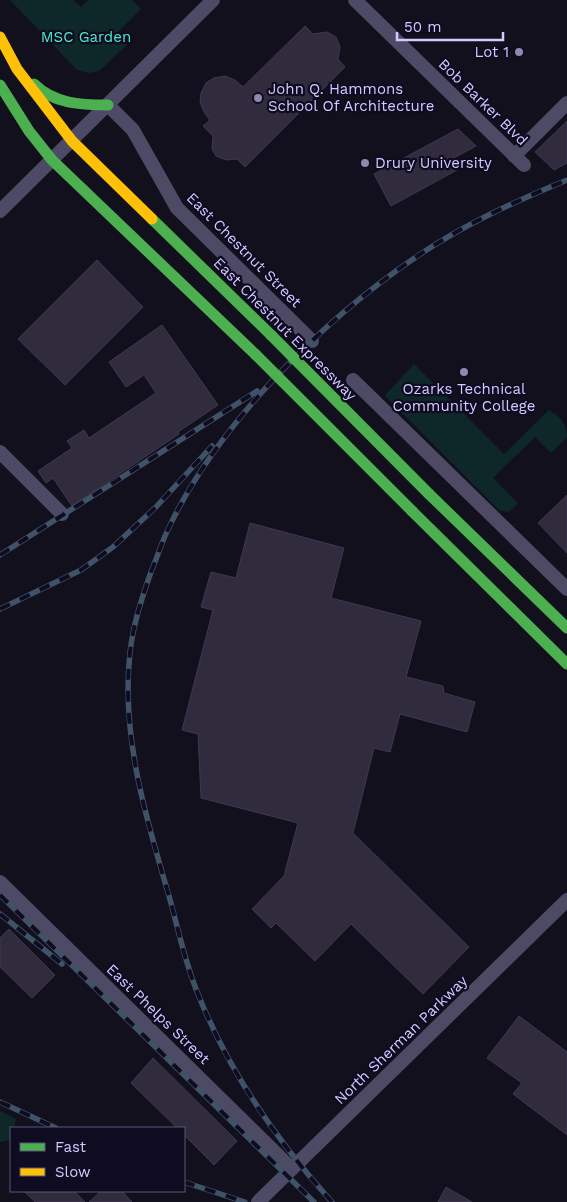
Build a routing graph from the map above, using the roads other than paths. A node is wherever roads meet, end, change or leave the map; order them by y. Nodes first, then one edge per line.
1 (213, 0) edge
2 (355, 0) edge
3 (0, 37) edge
4 (17, 69) junction
5 (0, 85) edge
6 (567, 103) edge
7 (108, 105) junction
8 (72, 140) junction
9 (52, 160) junction
10 (0, 212) edge
11 (312, 341) dead end
12 (353, 380) dead end
13 (0, 452) edge
14 (62, 514) dead end
15 (567, 589) edge
16 (567, 628) edge
17 (567, 664) edge
18 (0, 882) edge
19 (567, 900) edge
20 (292, 1168) junction
21 (258, 1202) edge

1 - 7 street
2 - 6 street, Bob Barker Blvd
3 - 4 main road, East Chestnut Expressway
4 - 7 main road
4 - 8 main road, East Chestnut Expressway
5 - 9 main road
7 - 8 street
7 - 11 street, East Chestnut Street
8 - 9 street
8 - 16 main road, East Chestnut Expressway, bridge
9 - 10 street
9 - 17 main road, bridge
12 - 15 street
13 - 14 street
18 - 20 street, East Phelps Street
19 - 20 street, North Sherman Parkway
20 - 21 street, North Sherman Parkway

